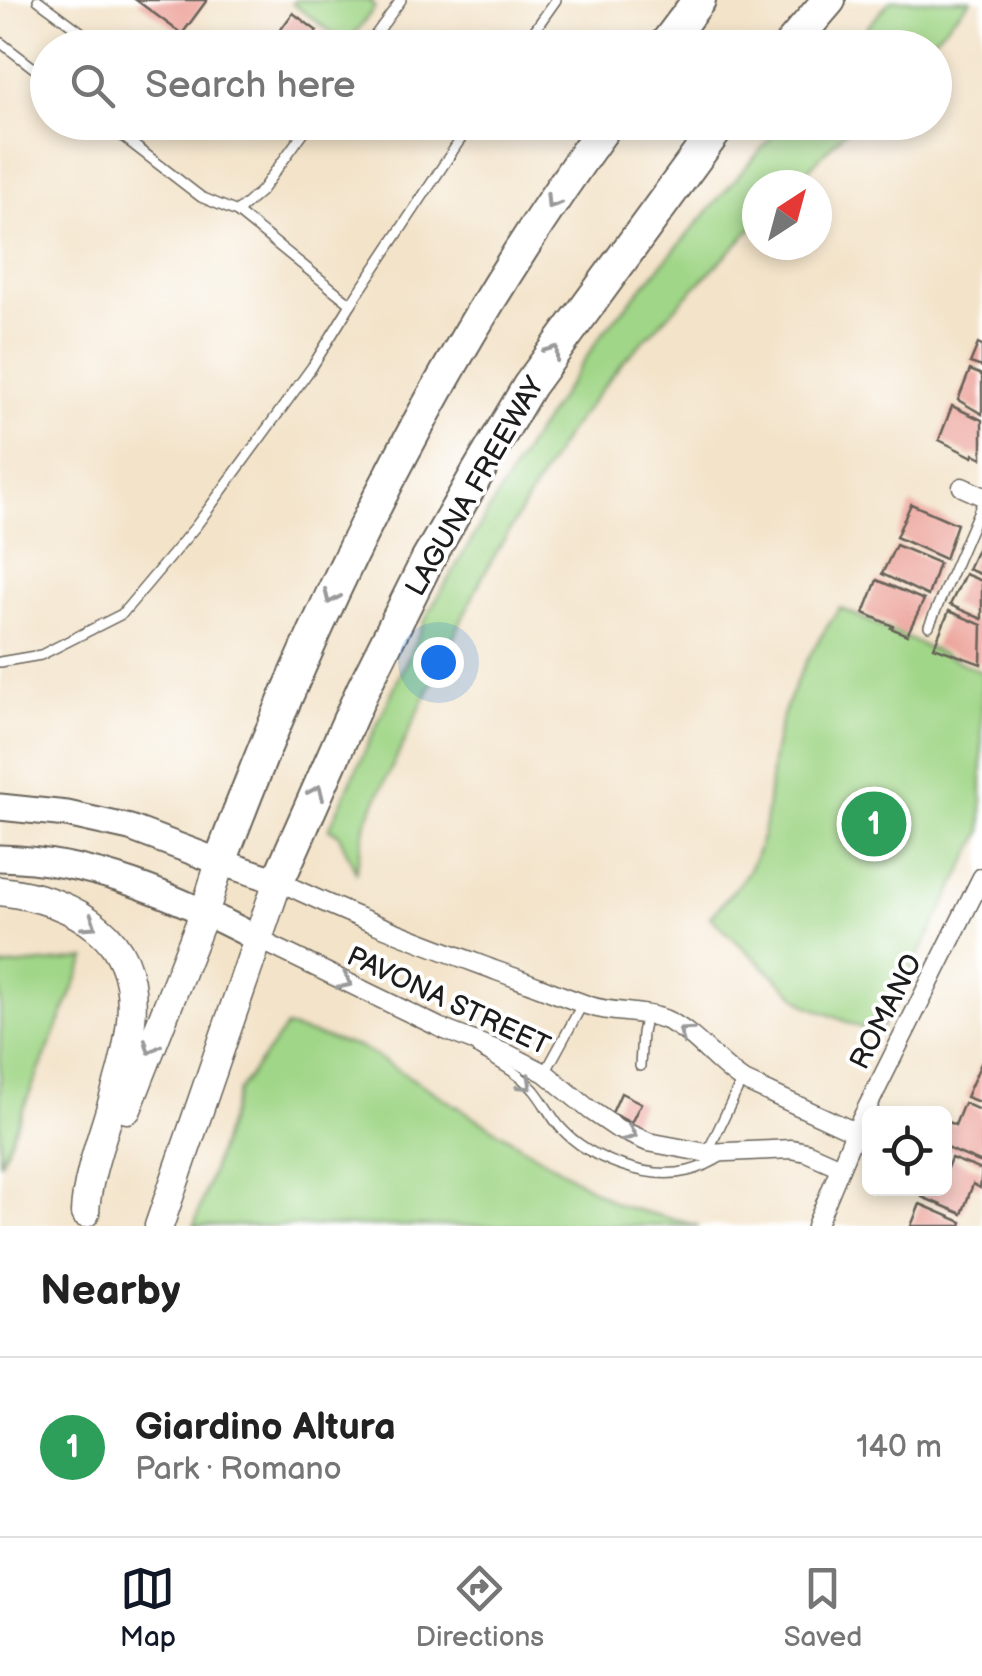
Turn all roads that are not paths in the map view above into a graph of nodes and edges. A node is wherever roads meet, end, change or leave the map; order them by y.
1 (38, 0) edge
2 (401, 0) edge
3 (556, 0) edge
4 (699, 0) edge
5 (830, 0) edge
6 (79, 30) edge
7 (379, 30) edge
8 (535, 30) edge
9 (677, 30) edge
10 (804, 30) edge
11 (0, 42) edge
12 (30, 65) edge
13 (127, 140) edge
14 (299, 140) edge
15 (460, 140) edge
16 (595, 140) edge
17 (709, 140) edge
18 (237, 212) junction
19 (351, 304) junction
20 (962, 487) dead end
21 (982, 496) edge
22 (982, 503) edge
23 (929, 626) dead end
24 (0, 662) edge
25 (0, 806) edge
26 (0, 858) edge
27 (220, 862) junction
28 (982, 877) edge
29 (278, 882) junction
30 (0, 890) edge
31 (205, 911) junction
32 (258, 939) junction
33 (583, 1004) junction
34 (646, 1014) junction
35 (445, 1030) junction
36 (640, 1066) dead end
37 (545, 1073) junction
38 (742, 1080) junction
39 (855, 1132) junction
40 (707, 1153) junction
41 (727, 1154) junction
42 (840, 1166) junction
43 (83, 1220) edge
44 (158, 1226) edge
45 (816, 1226) edge

1 - 6 lane
2 - 7 lane
3 - 8 lane
4 - 9 highway
5 - 10 highway
11 - 12 lane
13 - 18 lane
14 - 18 lane
15 - 19 lane
16 -> 27 highway
29 -> 17 highway, LAGUNA FREEWAY
18 - 19 lane
19 - 24 lane
20 - 21 street
22 - 23 lane
25 - 27 main road
26 - 31 main road
27 - 29 main road
27 - 31 main road
28 - 39 street, ROMANO
29 - 32 main road
29 - 33 street, PAVONA STREET
30 -> 43 main road
31 - 32 main road
31 -> 43 main road
32 -> 35 street, PAVONA STREET
32 - 44 main road
33 - 34 street, PAVONA STREET
33 - 37 lane
34 - 36 lane
38 -> 34 street, PAVONA STREET
35 - 37 street, PAVONA STREET
35 -> 41 lane
37 -> 40 street, PAVONA STREET
38 - 39 street, PAVONA STREET
38 - 40 lane
39 - 42 street, ROMANO
40 - 41 street, PAVONA STREET
41 - 42 street, PAVONA STREET
42 - 45 street, ROMANO

